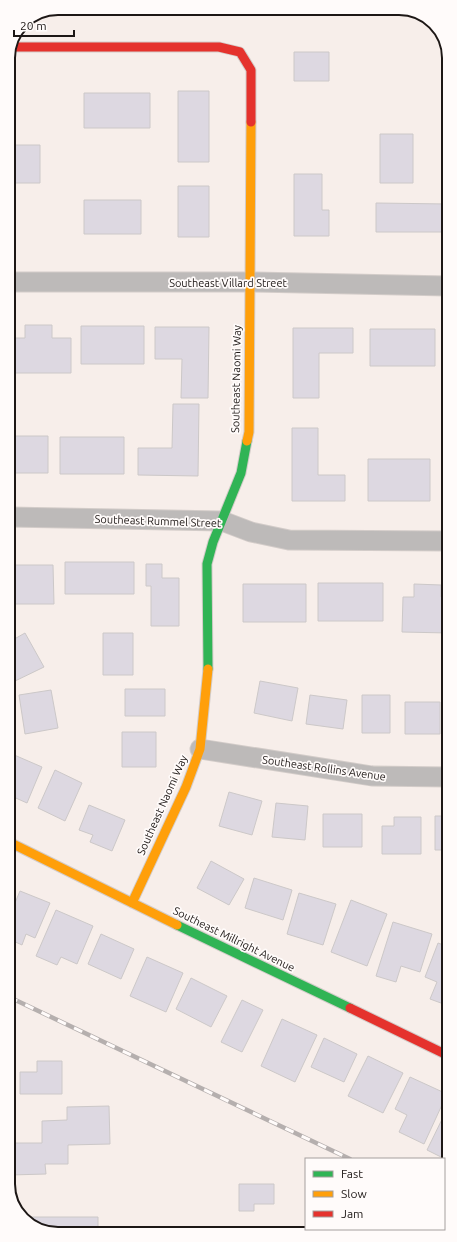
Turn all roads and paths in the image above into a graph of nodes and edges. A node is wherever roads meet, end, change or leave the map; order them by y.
1 (16, 47) edge
2 (15, 282) edge
3 (249, 282) junction
4 (442, 286) edge
5 (15, 517) edge
6 (222, 521) junction
7 (442, 541) edge
8 (200, 749) junction
9 (442, 777) edge
10 (15, 845) edge
11 (132, 903) junction
12 (442, 1053) edge

1 - 3 street, Southeast Naomi Way
2 - 3 street, Southeast Villard Street
3 - 4 street, Southeast Villard Street
3 - 6 street, Southeast Naomi Way
5 - 6 street, Southeast Rummel Street
6 - 7 street, Southeast Rummel Street
6 - 8 street, Southeast Naomi Way
8 - 9 street, Southeast Rollins Avenue
8 - 11 street, Southeast Naomi Way
10 - 11 street, Southeast Millright Avenue
11 - 12 street, Southeast Millright Avenue

